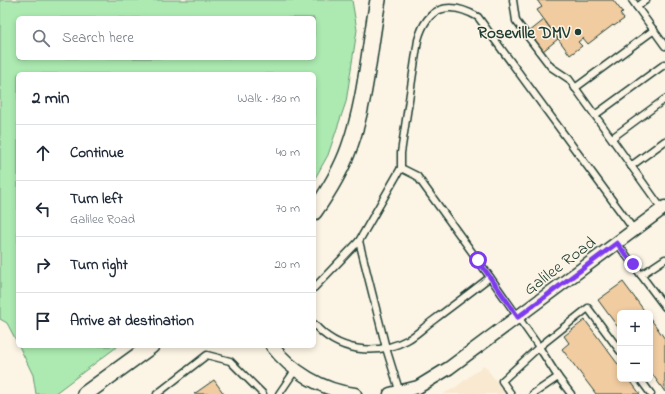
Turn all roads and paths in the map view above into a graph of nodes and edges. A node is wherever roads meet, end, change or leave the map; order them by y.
1 (378, 0) edge
2 (513, 0) edge
3 (632, 0) edge
4 (646, 0) edge
5 (637, 7) junction
6 (654, 30) junction
7 (665, 46) edge
8 (665, 64) edge
9 (575, 88) junction
10 (665, 99) edge
11 (595, 115) junction
12 (612, 138) junction
13 (665, 141) edge
14 (631, 166) junction
15 (401, 168) junction
16 (664, 208) edge
17 (316, 209) edge
18 (634, 230) junction
19 (359, 241) junction
20 (617, 243) junction
21 (665, 259) edge
22 (641, 275) junction
23 (490, 278) junction
24 (316, 286) edge
25 (665, 307) edge
26 (518, 317) junction
27 (316, 326) edge
28 (539, 347) junction
29 (617, 347) edge
30 (148, 348) edge
31 (274, 348) edge
32 (386, 348) junction
33 (296, 370) junction
34 (558, 377) junction
35 (642, 382) edge
36 (397, 393) edge
37 (85, 394) edge
38 (157, 394) edge
39 (263, 394) edge
40 (279, 394) edge
41 (355, 394) edge
42 (511, 394) edge
43 (533, 394) edge
44 (571, 394) edge
45 (651, 394) edge

1 - 17 street
2 - 9 lane
3 - 5 lane
4 - 5 lane
5 - 6 lane
6 - 7 lane
6 - 9 lane
8 - 11 lane
9 - 11 lane
10 - 12 lane
11 - 12 lane
12 - 14 lane
13 - 14 lane
14 - 16 lane
15 - 18 lane
15 - 19 lane
15 - 23 lane
16 - 18 street, Galilee Road
18 - 20 street, Galilee Road
19 - 24 lane
19 - 32 lane
20 - 22 lane
20 - 26 street, Galilee Road
21 - 22 lane
22 - 25 lane
23 - 26 lane
23 - 32 lane
26 - 28 lane
26 - 36 street, Galilee Road
27 - 32 lane
28 - 29 lane
28 - 34 lane
28 - 42 lane
30 - 37 street
31 - 33 street
32 - 36 lane
33 - 40 lane
33 - 41 street
34 - 43 lane
34 - 44 lane
35 - 45 lane
38 - 39 lane

